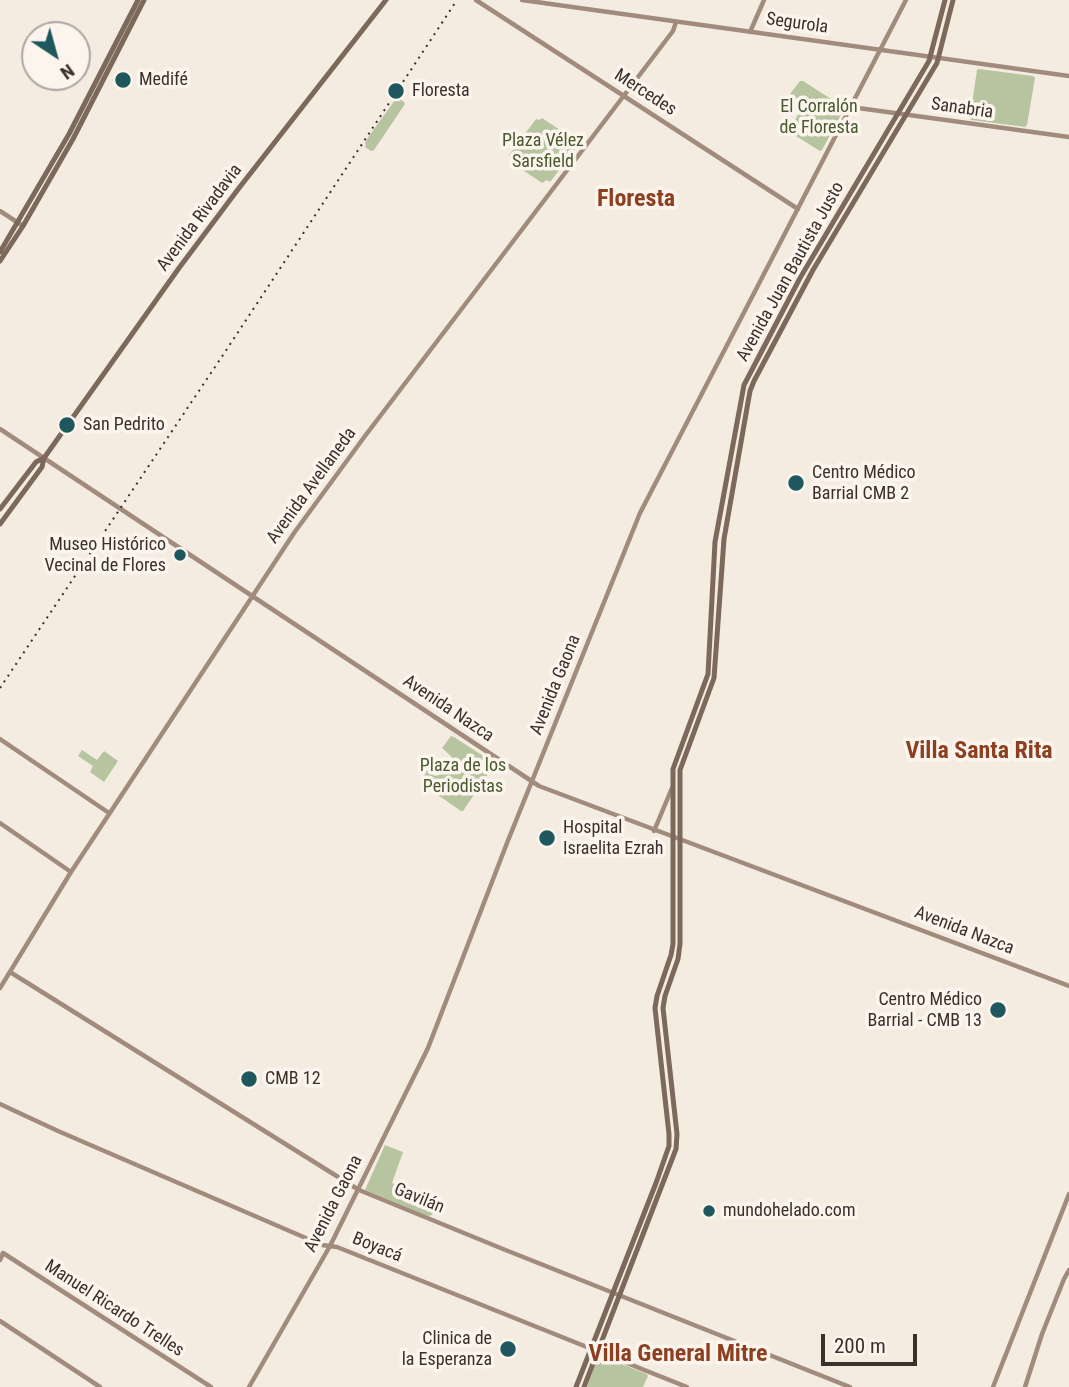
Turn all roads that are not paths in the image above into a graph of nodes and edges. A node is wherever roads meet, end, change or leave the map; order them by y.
1 (138, 0) edge
2 (144, 0) edge
3 (386, 0) edge
4 (522, 0) edge
5 (764, 0) edge
6 (906, 0) edge
7 (945, 0) edge
8 (953, 0) edge
9 (478, 1) edge
10 (676, 22) junction
11 (750, 32) junction
12 (881, 50) junction
13 (930, 57) junction
14 (938, 58) junction
15 (1069, 76) edge
16 (624, 96) junction
17 (851, 107) junction
18 (898, 114) junction
19 (906, 115) junction
20 (1069, 137) edge
21 (798, 209) junction
22 (0, 211) edge
23 (20, 225) junction
24 (0, 252) edge
25 (0, 261) edge
26 (0, 429) edge
27 (44, 458) junction
28 (0, 509) edge
29 (0, 524) edge
30 (252, 596) junction
31 (0, 739) edge
32 (532, 782) junction
33 (672, 787) junction
34 (109, 813) junction
35 (0, 823) edge
36 (654, 831) junction
37 (672, 837) junction
38 (680, 841) junction
39 (71, 872) junction
40 (10, 972) junction
41 (1069, 986) edge
42 (0, 988) edge
43 (0, 1104) edge
44 (359, 1190) junction
45 (1069, 1194) edge
46 (330, 1246) junction
47 (0, 1260) edge
48 (1069, 1270) edge
49 (613, 1293) junction
50 (620, 1296) junction
51 (0, 1321) edge
52 (591, 1349) junction
53 (598, 1352) junction
54 (100, 1387) edge
55 (211, 1387) edge
56 (249, 1387) edge
57 (576, 1387) edge
58 (584, 1387) edge
59 (687, 1387) edge
60 (850, 1387) edge
61 (993, 1387) edge
62 (1026, 1387) edge

1 - 23 main road
2 - 23 main road
3 - 27 main road, Avenida Rivadavia
4 - 10 main road, Segurola
5 - 11 main road
6 - 12 main road, Avenida Gaona
7 - 13 main road, Avenida Juan Bautista Justo
8 - 14 main road, Avenida Juan Bautista Justo
9 - 16 main road, Mercedes
10 - 11 main road, Segurola
10 - 16 main road, Avenida Avellaneda
11 - 12 main road, Segurola
12 - 13 main road, Segurola
12 - 17 main road, Avenida Gaona
13 - 14 main road, Segurola
13 - 18 main road, Avenida Juan Bautista Justo
14 - 15 main road, Segurola
14 - 19 main road, Avenida Juan Bautista Justo
16 - 21 main road, Mercedes
16 - 30 main road, Avenida Avellaneda
17 - 18 main road, Sanabria
17 - 21 main road, Avenida Gaona
18 - 19 main road, Sanabria
18 - 33 main road, Avenida Juan Bautista Justo
19 - 20 main road, Sanabria
19 - 38 main road, Avenida Juan Bautista Justo
21 - 32 main road, Avenida Gaona
22 - 23 main road
23 - 24 main road
23 - 25 main road
26 - 27 main road, Avenida Nazca
27 - 28 main road, Avenida Rivadavia
27 - 29 main road, Avenida Rivadavia
27 - 30 main road, Avenida Nazca
30 - 32 main road, Avenida Nazca
30 - 34 main road, Avenida Avellaneda
31 - 34 main road
32 - 36 main road, Avenida Nazca
32 - 44 main road, Avenida Gaona
33 - 36 main road
33 - 37 main road, Avenida Juan Bautista Justo
34 - 39 main road, Avenida Avellaneda
35 - 39 main road
36 - 37 main road, Avenida Nazca
37 - 38 main road, Avenida Nazca
37 - 49 main road, Avenida Juan Bautista Justo
38 - 41 main road, Avenida Nazca
38 - 50 main road, Avenida Juan Bautista Justo
39 - 40 main road, Avenida Avellaneda
40 - 42 main road, Avenida Avellaneda
40 - 44 main road, Gavilán
43 - 46 main road, Boyacá
44 - 46 main road, Avenida Gaona
44 - 49 main road, Gavilán
45 - 61 main road
46 - 52 main road, Boyacá
46 - 56 main road, Avenida Gaona
47 - 55 main road, Manuel Ricardo Trelles
48 - 62 main road
49 - 50 main road, Gavilán
49 - 52 main road, Avenida Juan Bautista Justo
50 - 53 main road, Avenida Juan Bautista Justo
50 - 60 main road, Gavilán
51 - 54 main road
52 - 53 main road, Boyacá
52 - 57 main road, Avenida Juan Bautista Justo
53 - 58 main road, Avenida Juan Bautista Justo
53 - 59 main road, Boyacá

